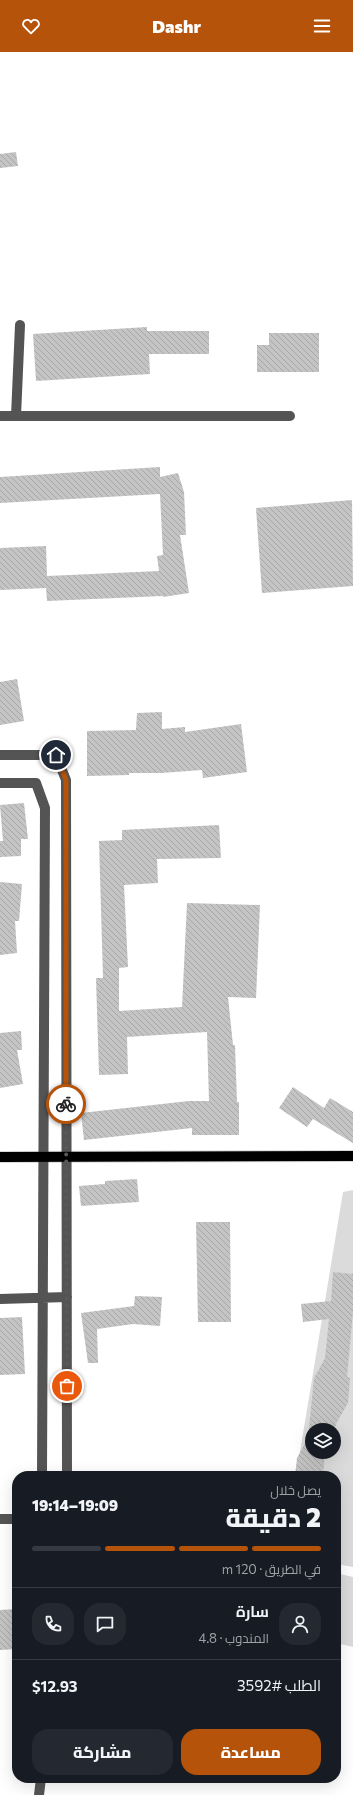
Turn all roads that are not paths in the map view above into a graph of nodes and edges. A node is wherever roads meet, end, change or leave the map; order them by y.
1 (20, 325) dead end
2 (0, 416) edge
3 (16, 416) junction
4 (290, 416) dead end
5 (0, 755) edge
6 (0, 783) edge
7 (0, 1156) edge
8 (43, 1156) junction
9 (66, 1156) junction
10 (353, 1156) edge
11 (66, 1297) junction
12 (43, 1298) junction
13 (0, 1299) edge
14 (42, 1471) edge
15 (67, 1471) edge
16 (0, 1519) edge
17 (12, 1519) edge
18 (40, 1783) edge
19 (39, 1795) edge

1 - 3 street
2 - 3 street
3 - 4 street
5 - 9 street
6 - 8 street
7 - 8 main road
8 - 9 main road
8 - 12 street
9 - 10 main road
9 - 11 street
11 - 12 street
11 - 15 street
12 - 13 street
12 - 14 street
16 - 17 street
18 - 19 street

